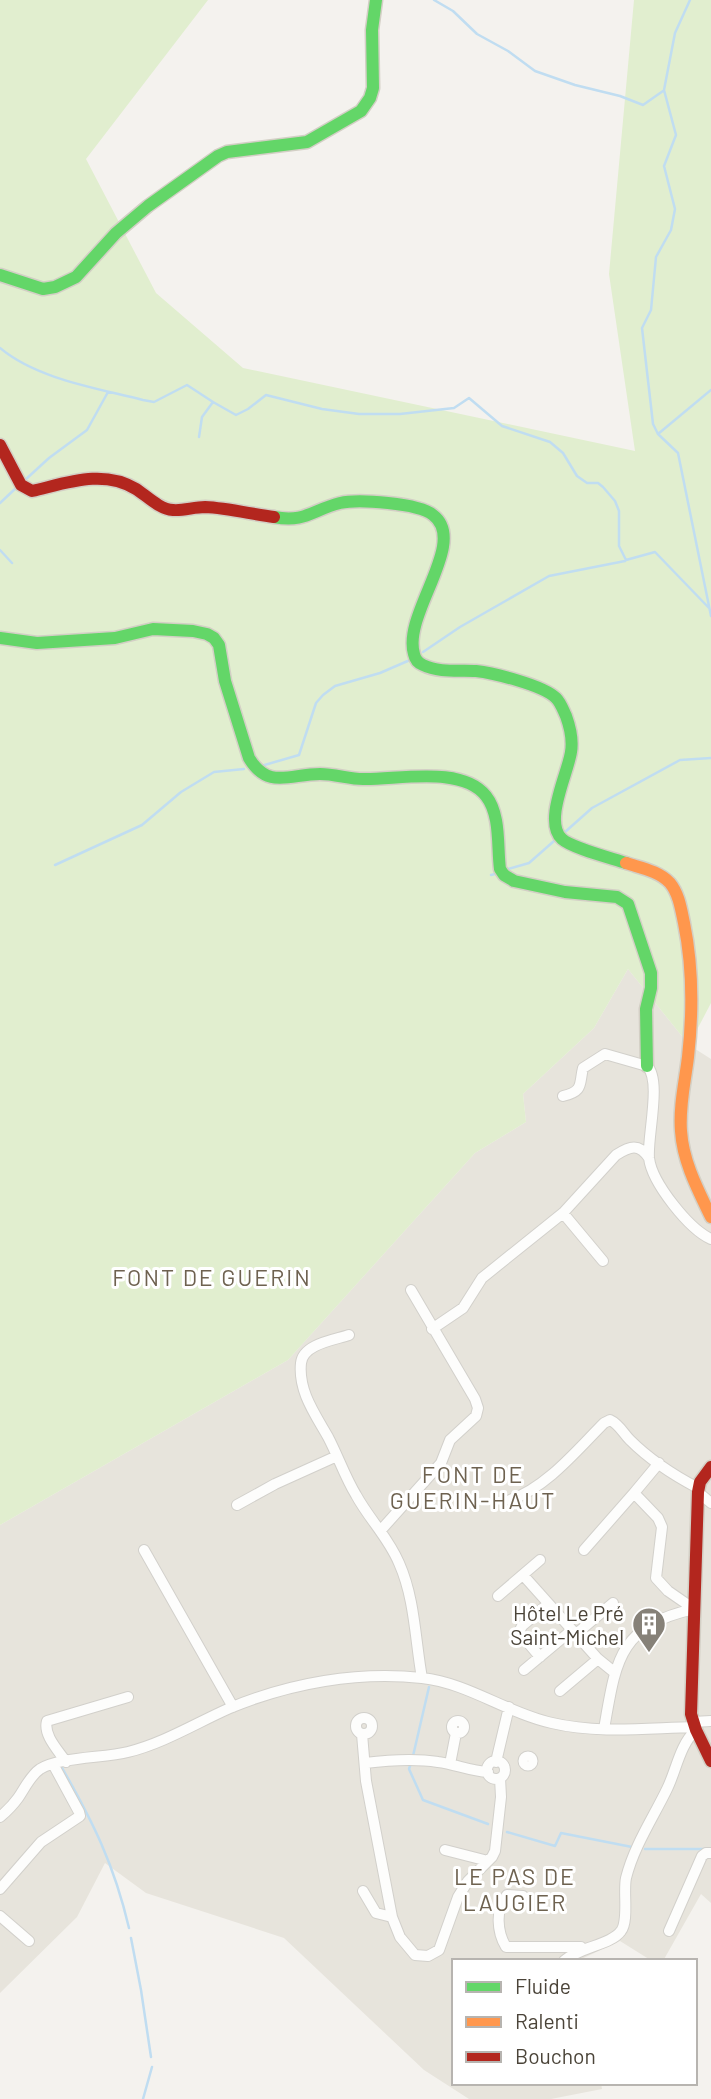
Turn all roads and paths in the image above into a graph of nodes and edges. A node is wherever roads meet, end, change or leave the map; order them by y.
1 (376, 0) edge
2 (0, 275) edge
3 (0, 445) edge
4 (0, 638) edge
5 (646, 1066) junction
6 (563, 1096) dead end
7 (649, 1158) junction
8 (563, 1213) junction
9 (711, 1217) edge
10 (711, 1239) edge
11 (603, 1261) dead end
12 (411, 1290) dead end
13 (432, 1329) junction
14 (349, 1335) dead end
15 (337, 1456) junction
16 (659, 1463) junction
17 (711, 1467) edge
18 (698, 1490) junction
19 (634, 1493) junction
20 (510, 1500) dead end
21 (711, 1503) edge
22 (237, 1505) dead end
23 (381, 1530) junction
24 (144, 1550) dead end
25 (584, 1550) dead end
26 (540, 1560) dead end
27 (523, 1575) junction
28 (498, 1596) dead end
29 (613, 1603) dead end
30 (548, 1604) junction
31 (686, 1607) junction
32 (574, 1632) junction
33 (540, 1657) junction
34 (598, 1659) junction
35 (524, 1670) dead end
36 (614, 1672) junction
37 (422, 1678) junction
38 (560, 1691) dead end
39 (128, 1697) dead end
40 (233, 1707) junction
41 (509, 1707) junction
42 (711, 1721) edge
43 (694, 1727) junction
44 (604, 1729) junction
45 (456, 1733) dead end
46 (362, 1734) dead end
47 (711, 1761) edge
48 (66, 1762) junction
49 (496, 1762) junction
50 (365, 1763) junction
51 (53, 1764) junction
52 (450, 1764) junction
53 (525, 1766) dead end
54 (488, 1772) junction
55 (502, 1774) junction
56 (0, 1817) edge
57 (445, 1850) dead end
58 (711, 1853) edge
59 (488, 1861) junction
60 (0, 1889) edge
61 (363, 1891) dead end
62 (523, 1896) dead end
63 (0, 1916) edge
64 (393, 1917) junction
65 (669, 1931) dead end
66 (29, 1941) dead end
67 (587, 1947) junction
68 (567, 1959) edge

1 - 2 street
3 - 9 street
4 - 5 street
5 - 6 street
5 - 7 street
7 - 8 street
7 - 10 street
8 - 11 street
8 - 13 street
12 - 13 street
13 - 23 street
14 - 15 street
15 - 22 street
15 - 23 street
16 - 18 street
16 - 19 street
16 - 20 street
17 - 18 street
18 - 21 street
18 - 31 street
19 - 25 street
19 - 31 street
23 - 37 street
24 - 40 street
26 - 27 street
27 - 28 street
27 - 30 street
29 - 32 street
30 - 32 street
30 - 33 street
31 - 36 street
31 - 43 street
32 - 33 street
32 - 34 street
33 - 35 street
34 - 36 street
34 - 38 street
36 - 44 street
37 - 40 street
37 - 41 street
39 - 48 street
40 - 48 street
41 - 44 street
41 - 49 street
42 - 43 street
43 - 44 street
43 - 47 street
43 - 67 street
45 - 52 street
46 - 50 street
48 - 51 street
49 - 54 street
49 - 55 street
50 - 52 street
50 - 64 street
51 - 56 street
51 - 60 street
52 - 54 street
53 - 55 street
54 - 55 street
55 - 59 street
57 - 59 street
58 - 65 street
59 - 64 street
61 - 64 street
62 - 67 street
63 - 66 street
67 - 68 street

